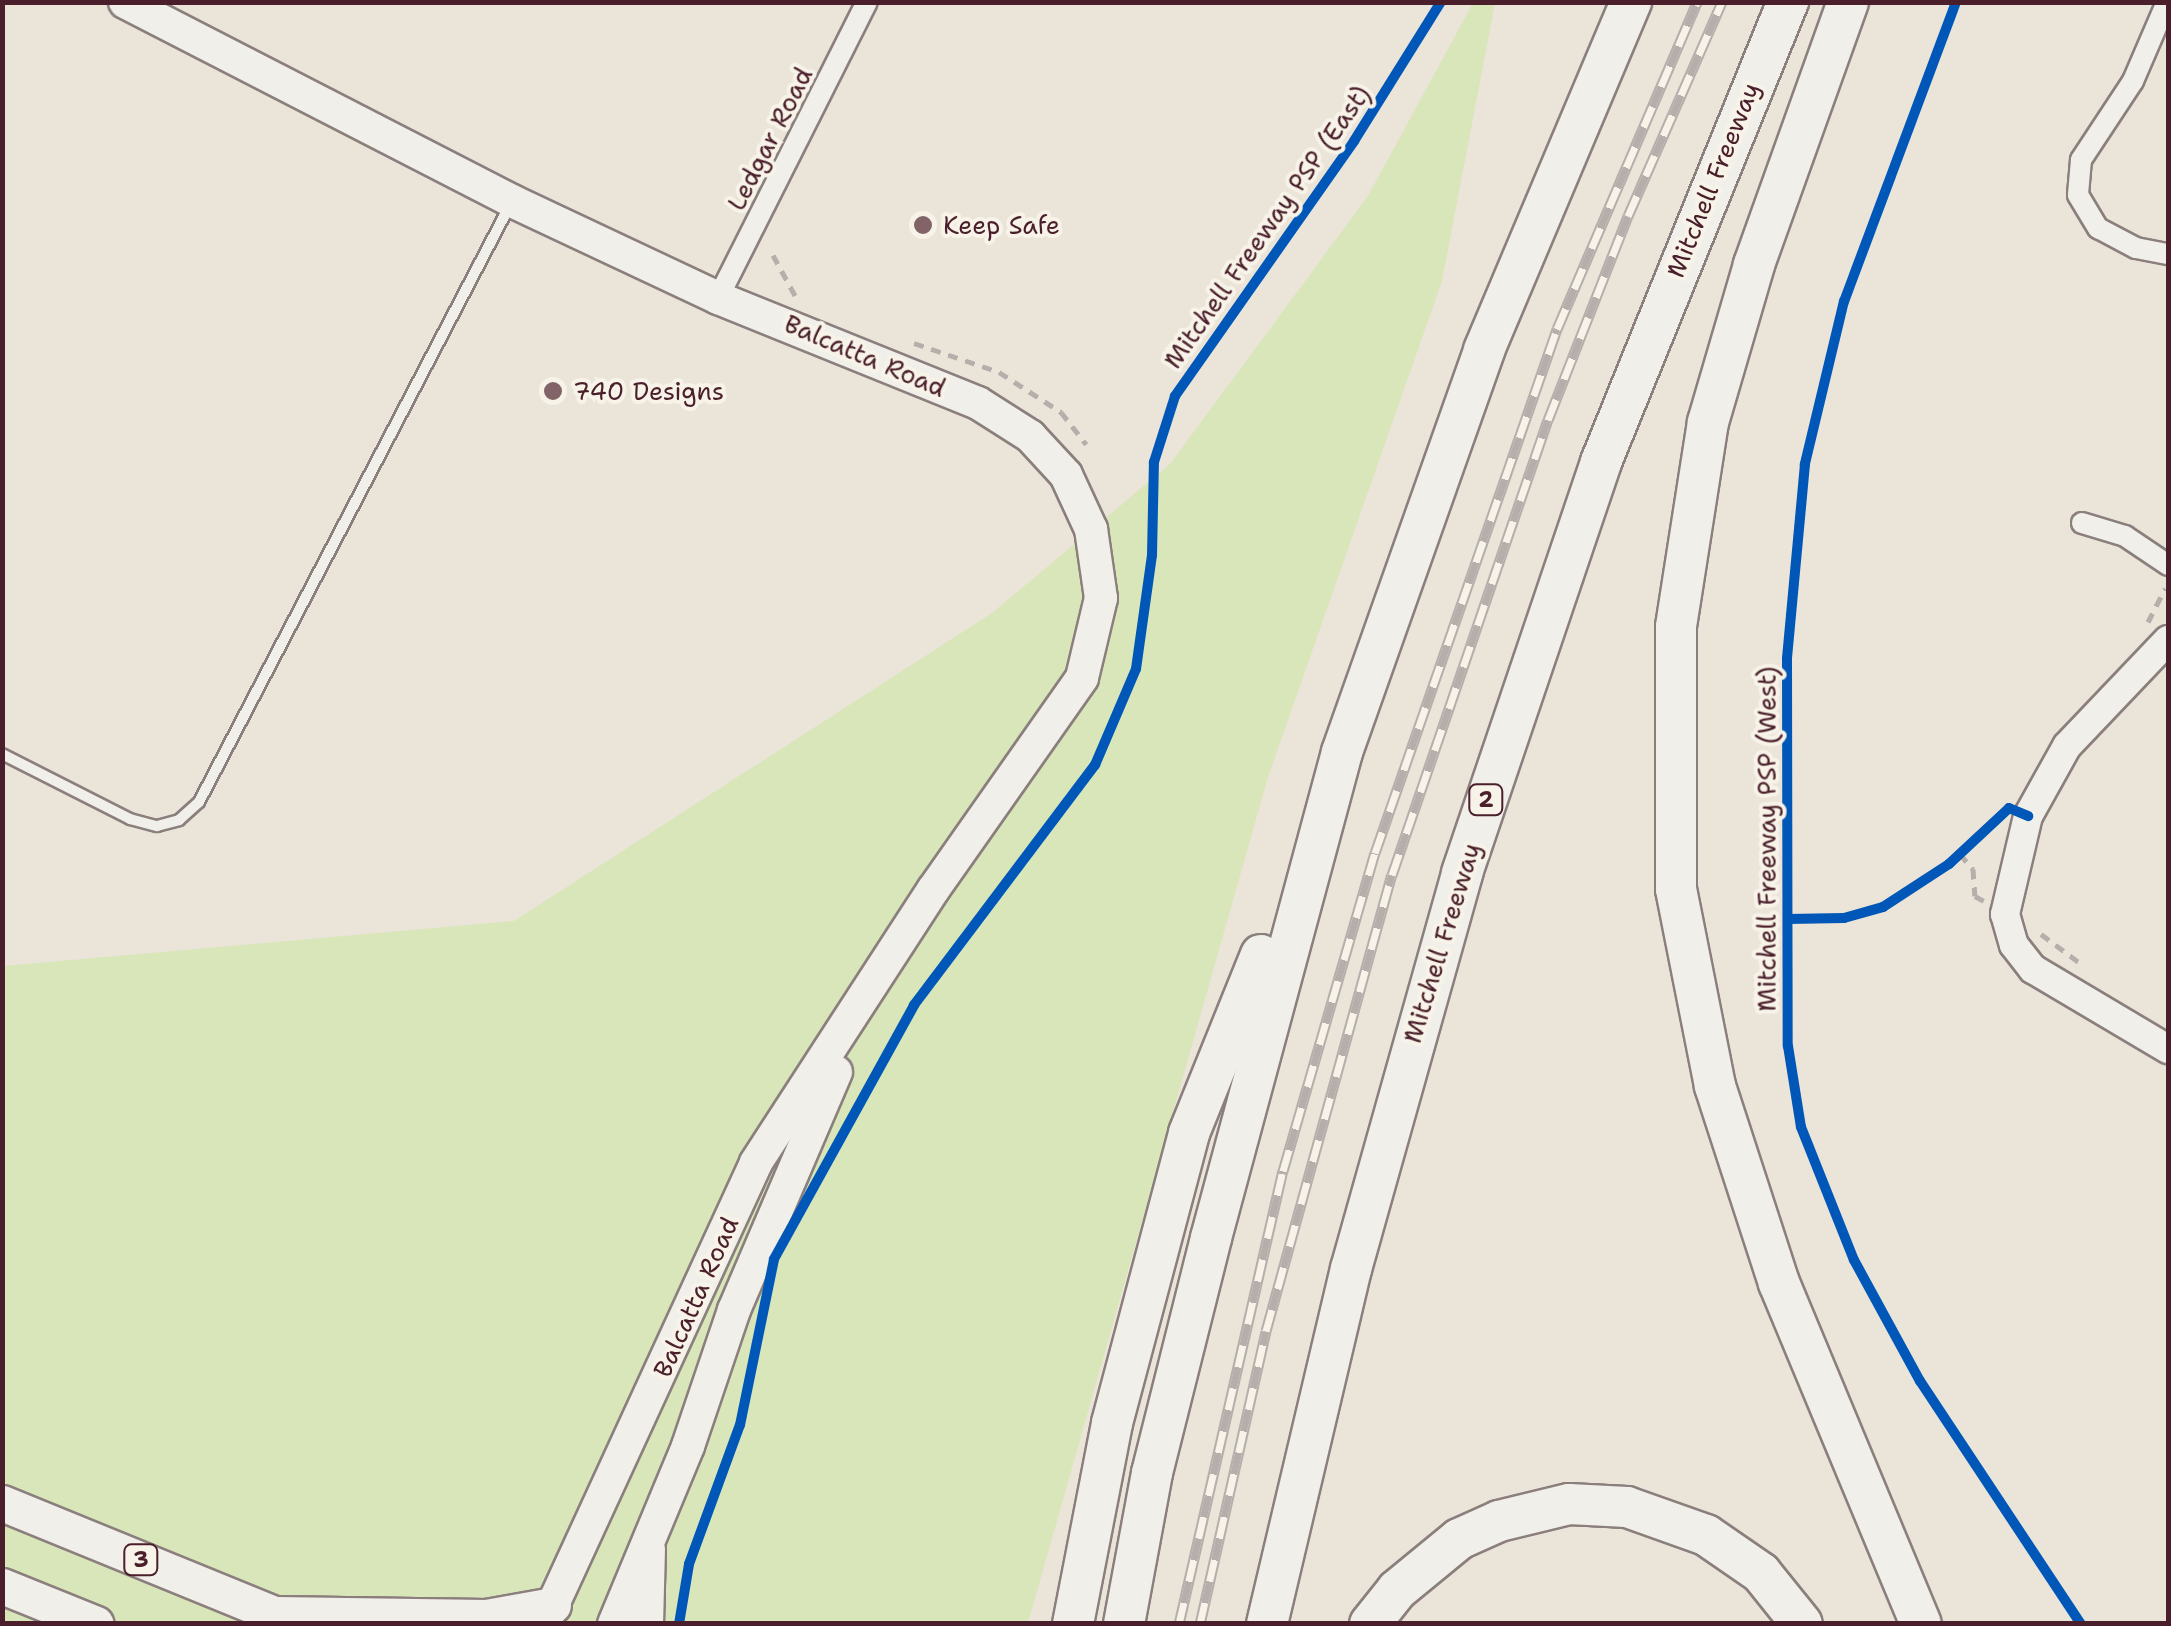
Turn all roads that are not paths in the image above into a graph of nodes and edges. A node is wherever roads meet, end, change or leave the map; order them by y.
1 (124, 2) edge
2 (868, 2) edge
3 (1632, 2) edge
4 (1788, 2) edge
5 (1848, 2) edge
6 (2167, 2) edge
7 (512, 201) junction
8 (2168, 254) edge
9 (718, 298) junction
10 (2082, 523) dead end
11 (2168, 565) edge
12 (2168, 640) edge
13 (1342, 752) junction
14 (2, 754) edge
15 (875, 986) junction
16 (2168, 1049) edge
17 (2, 1503) edge
18 (647, 1549) junction
19 (2, 1586) edge
20 (548, 1614) edge
21 (287, 1619) edge
22 (96, 1624) edge
23 (614, 1624) edge
24 (645, 1624) edge
25 (1072, 1624) edge
26 (1124, 1624) edge
27 (1267, 1624) edge
28 (1370, 1624) edge
29 (1802, 1624) edge
30 (1921, 1624) edge

1 - 7 main road, Balcatta Road
2 - 9 street, Ledgar Road
3 - 13 highway
4 - 27 highway, Mitchell Freeway / 2
5 - 30 highway
6 - 8 street
7 - 9 main road, Balcatta Road
7 - 14 lane
9 - 15 main road, Balcatta Road
10 - 11 street
12 - 16 street
13 - 25 highway
13 - 26 highway
15 - 18 main road, Balcatta Road
15 - 20 main road, Balcatta Road
17 - 21 highway, 3
18 - 23 main road, Balcatta Road
18 - 24 highway
19 - 22 highway
20 - 21 highway
28 - 29 highway

